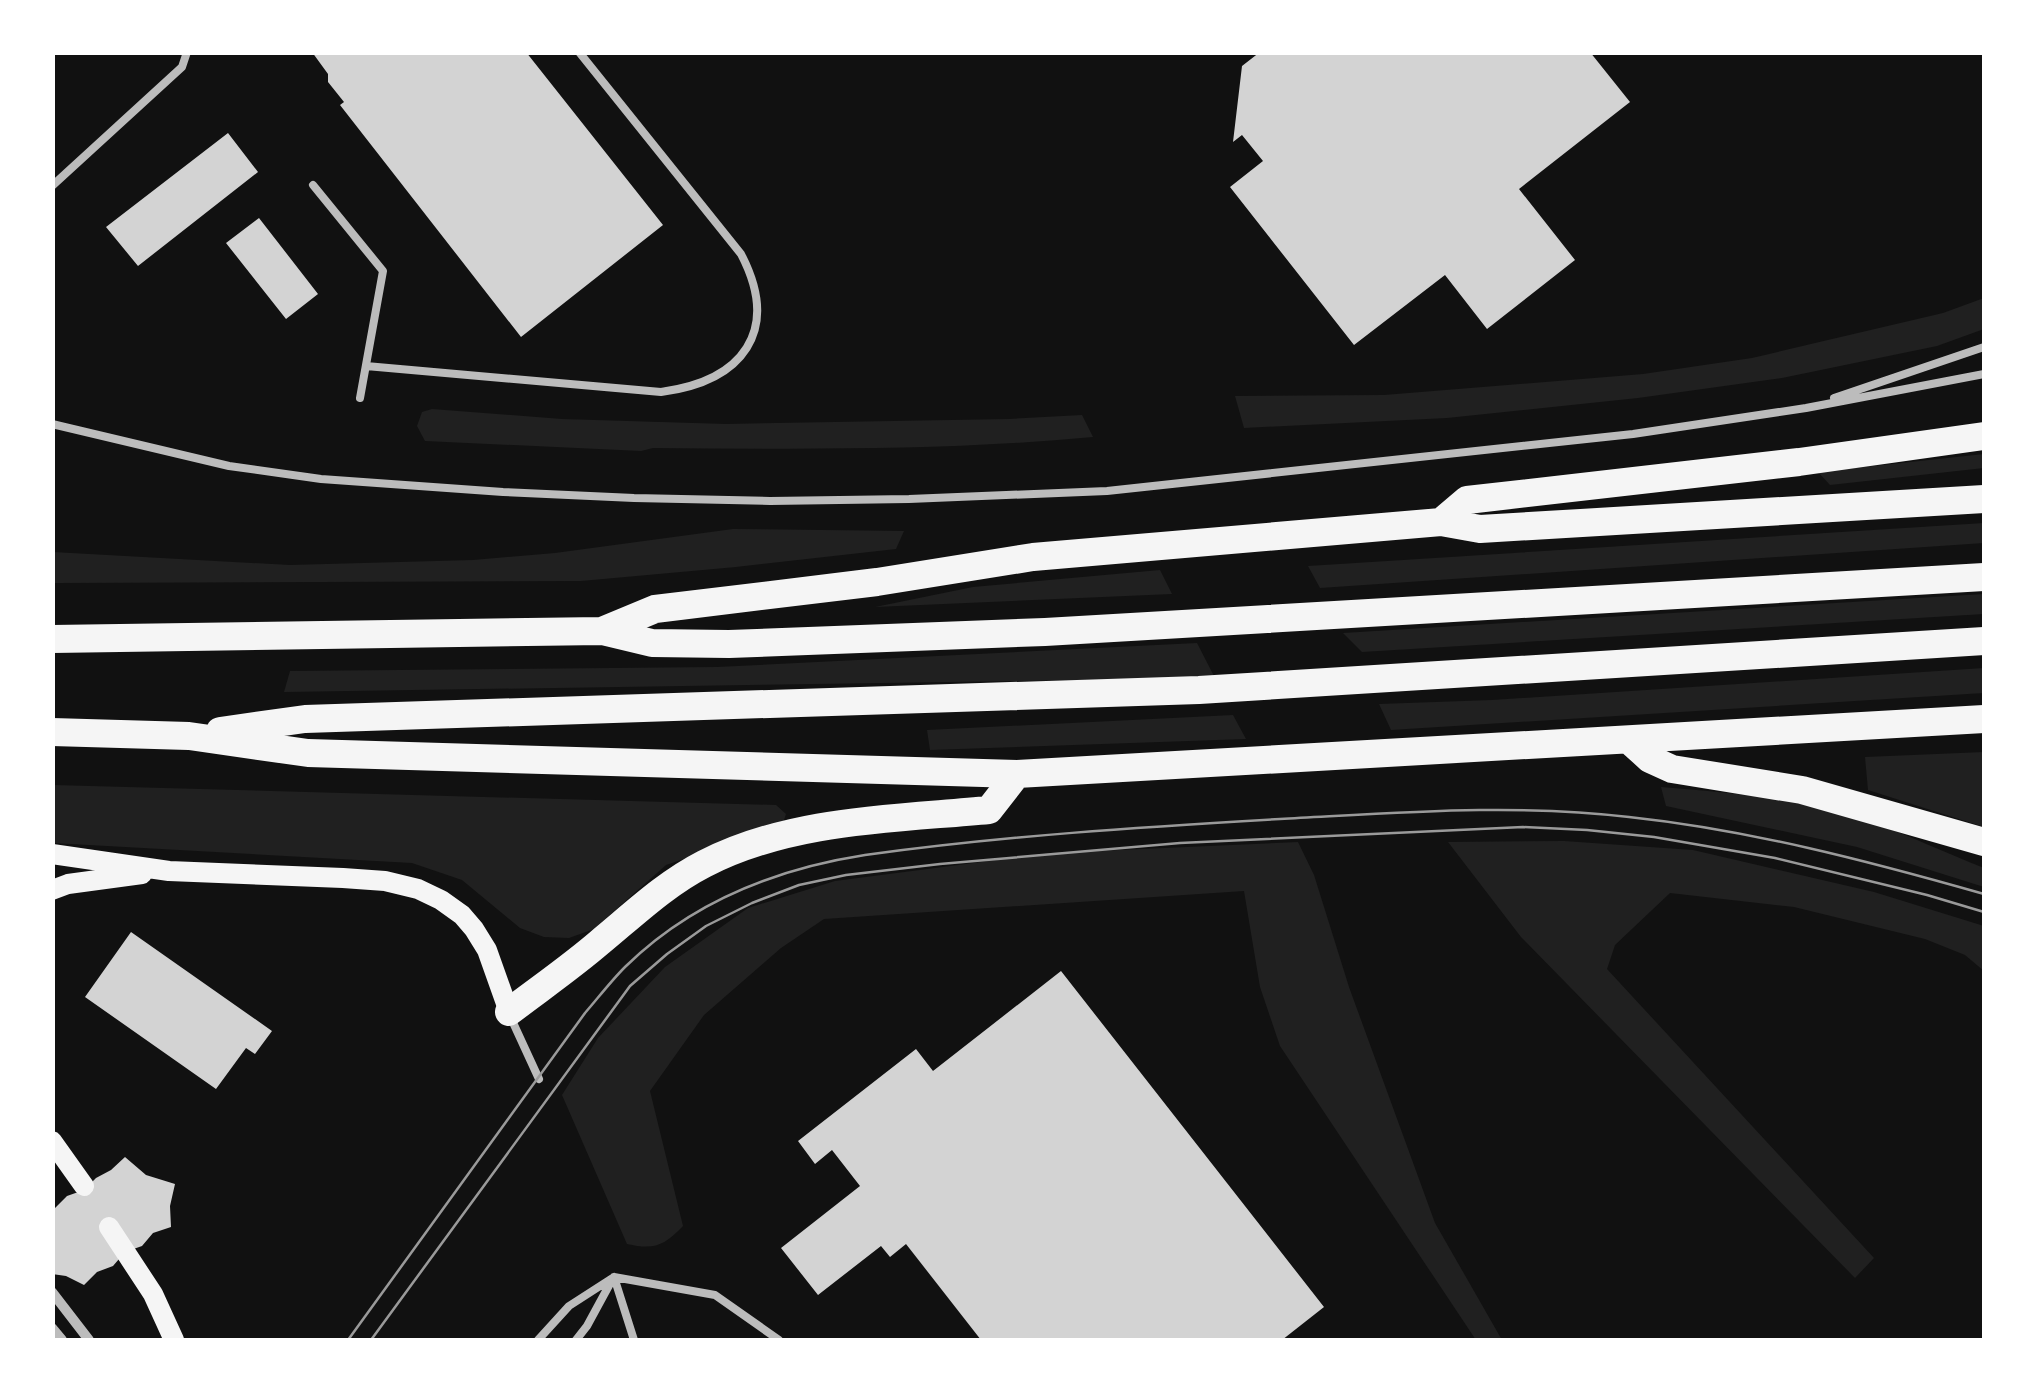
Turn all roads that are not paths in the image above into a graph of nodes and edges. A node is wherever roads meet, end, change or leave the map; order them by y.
1 (187, 52) edge
2 (579, 52) edge
3 (313, 185) dead end
4 (52, 186) edge
5 (1984, 346) edge
6 (366, 366) junction
7 (1984, 374) edge
8 (360, 398) dead end
9 (1806, 408) junction
10 (52, 424) edge
11 (1984, 436) edge
12 (1984, 500) edge
13 (1442, 522) junction
14 (1984, 577) edge
15 (602, 631) junction
16 (52, 639) edge
17 (1984, 640) edge
18 (1984, 719) edge
19 (52, 732) edge
20 (189, 736) junction
21 (1629, 740) junction
22 (1017, 774) junction
23 (1938, 828) junction
24 (1984, 842) edge
25 (1984, 850) edge
26 (52, 854) edge
27 (169, 871) junction
28 (52, 890) edge
29 (508, 1012) junction
30 (539, 1079) dead end
31 (52, 1142) edge
32 (84, 1186) dead end
33 (109, 1227) dead end
34 (614, 1276) junction
35 (52, 1292) edge
36 (52, 1328) edge
37 (62, 1340) edge
38 (89, 1340) edge
39 (174, 1340) edge
40 (538, 1340) edge
41 (576, 1340) edge
42 (634, 1340) edge
43 (779, 1340) edge

1 - 4 lane
2 - 6 lane
3 - 6 lane
5 - 9 lane
6 - 8 lane
7 - 9 lane
9 - 10 lane
11 - 13 highway
12 - 13 highway
13 - 15 highway
14 - 15 highway
15 - 16 highway
17 - 20 highway
18 - 21 highway
19 - 20 highway
20 - 22 highway
21 - 22 highway
21 - 23 highway
22 - 29 highway
23 - 24 highway
23 - 25 street
26 - 27 main road
27 - 28 main road
27 - 29 main road
29 - 30 lane
31 - 32 main road
33 - 39 main road
34 - 40 lane
34 - 41 lane
34 - 42 lane
34 - 43 lane
35 - 38 street
36 - 37 street

